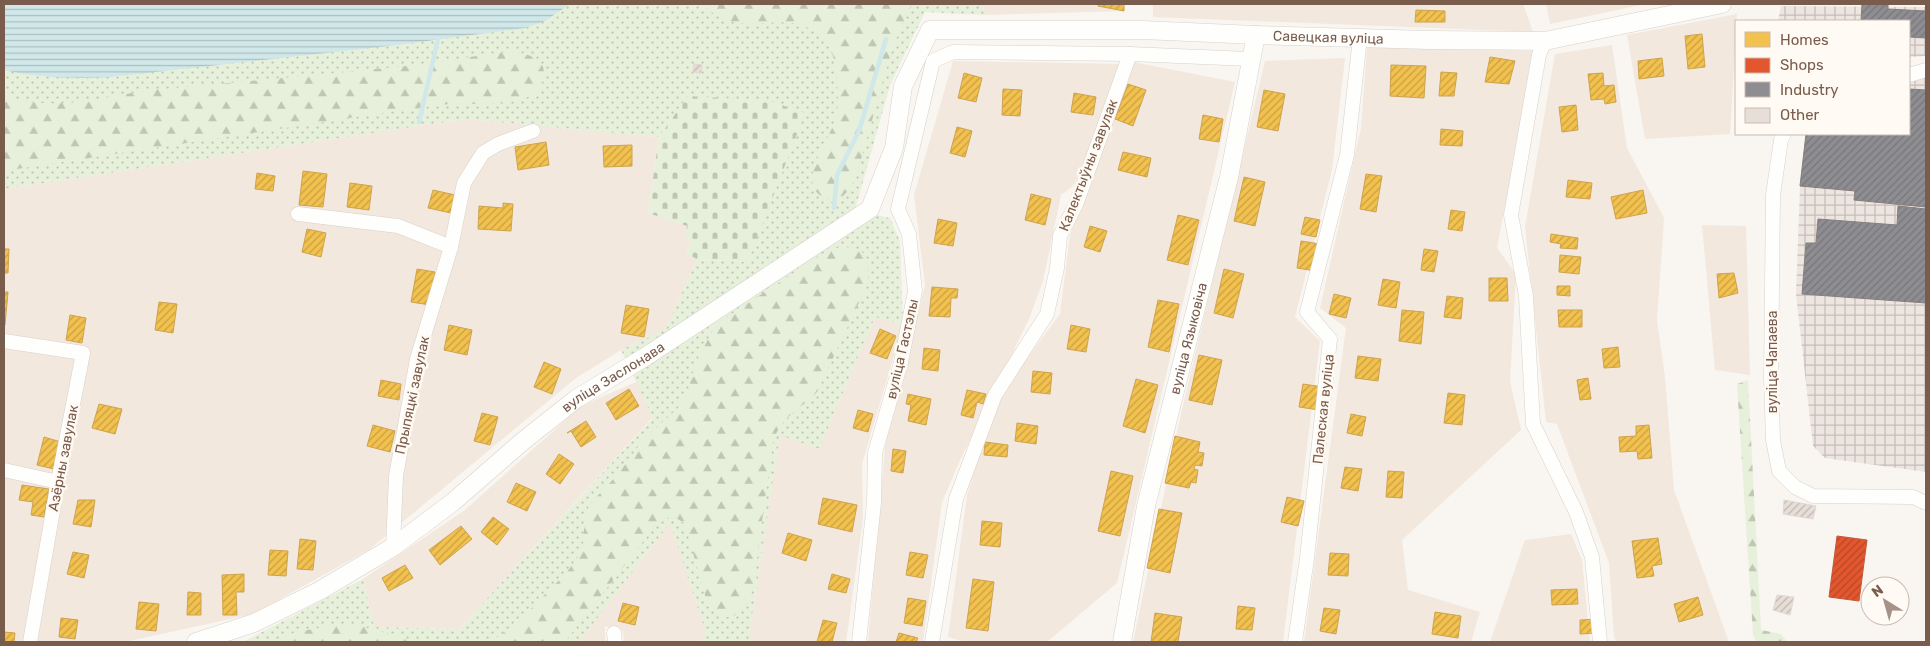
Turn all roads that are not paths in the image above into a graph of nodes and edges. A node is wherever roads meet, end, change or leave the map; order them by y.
1 (1722, 4) edge
2 (930, 30) joint
3 (1256, 35) junction
4 (1360, 38) junction
5 (1546, 41) junction
6 (1130, 54) junction
7 (1250, 59) junction
8 (1926, 70) edge
9 (1910, 75) edge
10 (533, 131) dead end
11 (1784, 135) edge
12 (298, 214) dead end
13 (451, 247) junction
14 (4, 341) edge
15 (4, 470) edge
16 (58, 482) junction
17 (1926, 503) edge
18 (393, 548) junction
19 (30, 642) edge
20 (196, 642) edge
21 (859, 642) edge
22 (932, 642) edge
23 (1122, 642) edge
24 (1295, 642) edge
25 (1600, 642) edge

1 - 5 street, Савецкая вуліца
2 - 3 street, Савецкая вуліца
2 - 18 street, вуліца Заслонава
3 - 4 street, Савецкая вуліца
3 - 7 street, вуліца Языковіча
4 - 5 street, Савецкая вуліца
4 - 24 street, Палеская вуліца
5 - 25 street
6 - 7 street
6 - 21 street, вуліца Гастэлы
6 - 22 street, Калектыўны завулак
7 - 23 street, вуліца Языковіча
8 - 9 street
10 - 13 street, Прыпяцкі завулак
11 - 17 street, вуліца Чапаева
12 - 13 street
13 - 18 street, Прыпяцкі завулак
14 - 16 street, Азёрны завулак
15 - 16 street
16 - 19 street, Азёрны завулак
18 - 20 street, вуліца Заслонава

